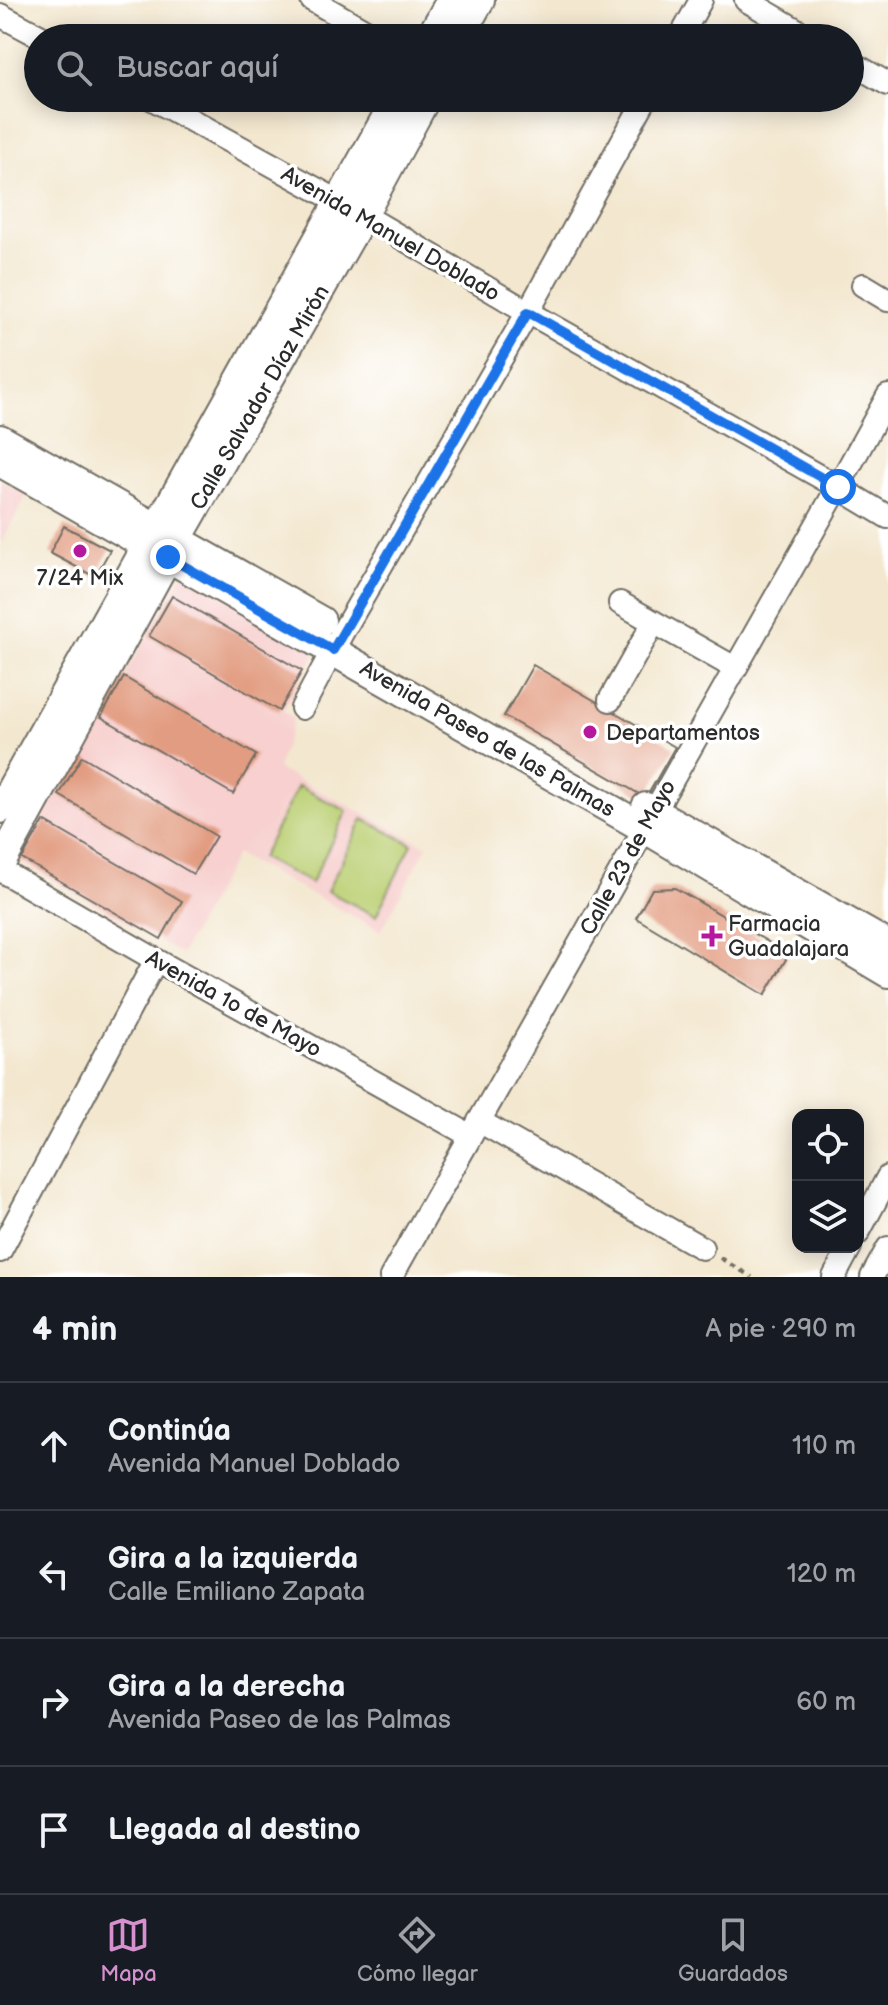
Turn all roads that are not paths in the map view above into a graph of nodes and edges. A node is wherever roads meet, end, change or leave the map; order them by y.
1 (312, 0) edge
2 (451, 0) edge
3 (480, 0) edge
4 (701, 0) edge
5 (746, 0) edge
6 (0, 15) edge
7 (354, 24) edge
8 (438, 24) edge
9 (467, 24) edge
10 (688, 24) edge
11 (786, 24) edge
12 (24, 28) edge
13 (864, 67) edge
14 (884, 73) edge
15 (176, 112) edge
16 (391, 112) edge
17 (416, 112) edge
18 (638, 112) edge
19 (351, 208) junction
20 (863, 285) dead end
21 (888, 300) edge
22 (528, 312) junction
23 (888, 396) edge
24 (0, 439) edge
25 (0, 462) edge
26 (838, 487) junction
27 (888, 517) edge
28 (162, 543) junction
29 (620, 603) dead end
30 (654, 622) junction
31 (337, 642) junction
32 (735, 668) junction
33 (610, 700) dead end
34 (302, 708) dead end
35 (0, 809) edge
36 (649, 819) junction
37 (0, 867) edge
38 (888, 945) edge
39 (156, 960) junction
40 (888, 973) edge
41 (474, 1128) junction
42 (888, 1177) edge
43 (864, 1222) edge
44 (702, 1248) road end
45 (888, 1248) edge
46 (0, 1251) edge
47 (847, 1253) edge
48 (391, 1277) edge
49 (834, 1277) edge
50 (872, 1277) edge

1 - 7 street
2 - 8 street
3 - 9 street
4 - 10 street
5 - 11 street
6 - 12 street
13 - 14 street
15 - 19 street, Avenida Manuel Doblado
16 - 19 street, Calle Salvador Díaz Mirón
17 - 19 street, Calle Salvador Díaz Mirón
18 - 22 street
19 - 22 street, Avenida Manuel Doblado
19 - 28 street, Calle Salvador Díaz Mirón
20 - 21 street
22 - 26 street, Avenida Manuel Doblado
22 - 31 street
23 - 26 street, Calle 23 de Mayo
24 - 28 street, Avenida Paseo de las Palmas
25 - 28 street, Avenida Paseo de las Palmas
26 - 27 street, Avenida Manuel Doblado
26 - 32 street, Calle 23 de Mayo
28 - 31 street, Avenida Paseo de las Palmas
28 - 35 street, Calle Salvador Díaz Mirón
28 - 37 street, Calle Salvador Díaz Mirón
29 - 30 street
30 - 32 street
30 - 33 street
31 - 34 street
31 - 36 street, Avenida Paseo de las Palmas
32 - 36 street, Calle 23 de Mayo
36 - 38 street, Avenida Paseo de las Palmas
36 - 40 street, Avenida Paseo de las Palmas
36 - 41 street, Calle 23 de Mayo
37 - 39 street, Avenida 1o de Mayo
39 - 41 street, Avenida 1o de Mayo
39 - 46 street
41 - 44 street, Avenida 1o de Mayo
41 - 48 street, Calle 23 de Mayo
42 - 43 street
45 - 50 street
47 - 49 street

